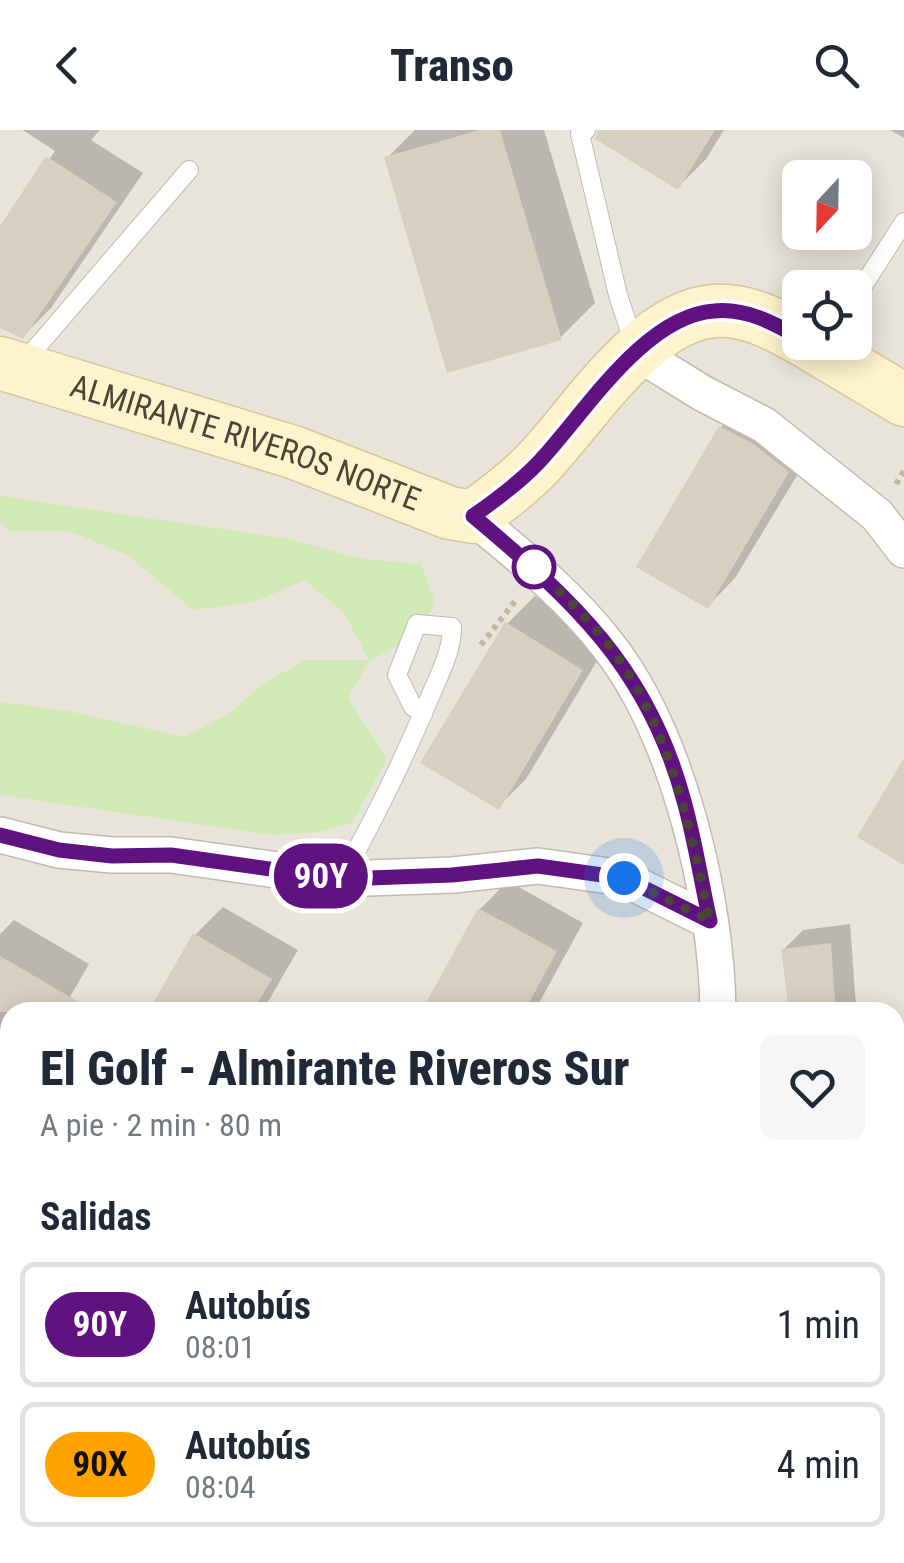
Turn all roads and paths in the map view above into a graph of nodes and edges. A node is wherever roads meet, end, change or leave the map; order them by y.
1 (586, 130) edge
2 (189, 170) dead end
3 (904, 222) edge
4 (872, 272) edge
5 (782, 327) edge
6 (636, 352) junction
7 (840, 360) edge
8 (9, 366) edge
9 (904, 400) edge
10 (473, 516) junction
11 (904, 550) edge
12 (516, 600) dead end
13 (496, 623) dead end
14 (422, 714) junction
15 (0, 835) edge
16 (341, 879) junction
17 (710, 921) junction
18 (717, 1002) edge

1 - 6 lane
2 - 8 lane, ALMIRANTE RIVEROS NORTE
3 - 4 lane
5 - 6 street
6 - 10 street
6 - 11 street
7 - 9 street
8 - 10 street, ALMIRANTE RIVEROS NORTE
10 - 17 street
12 - 13 path
14 - 14 lane
14 - 16 lane
15 - 16 street
16 - 17 street
17 - 18 street

